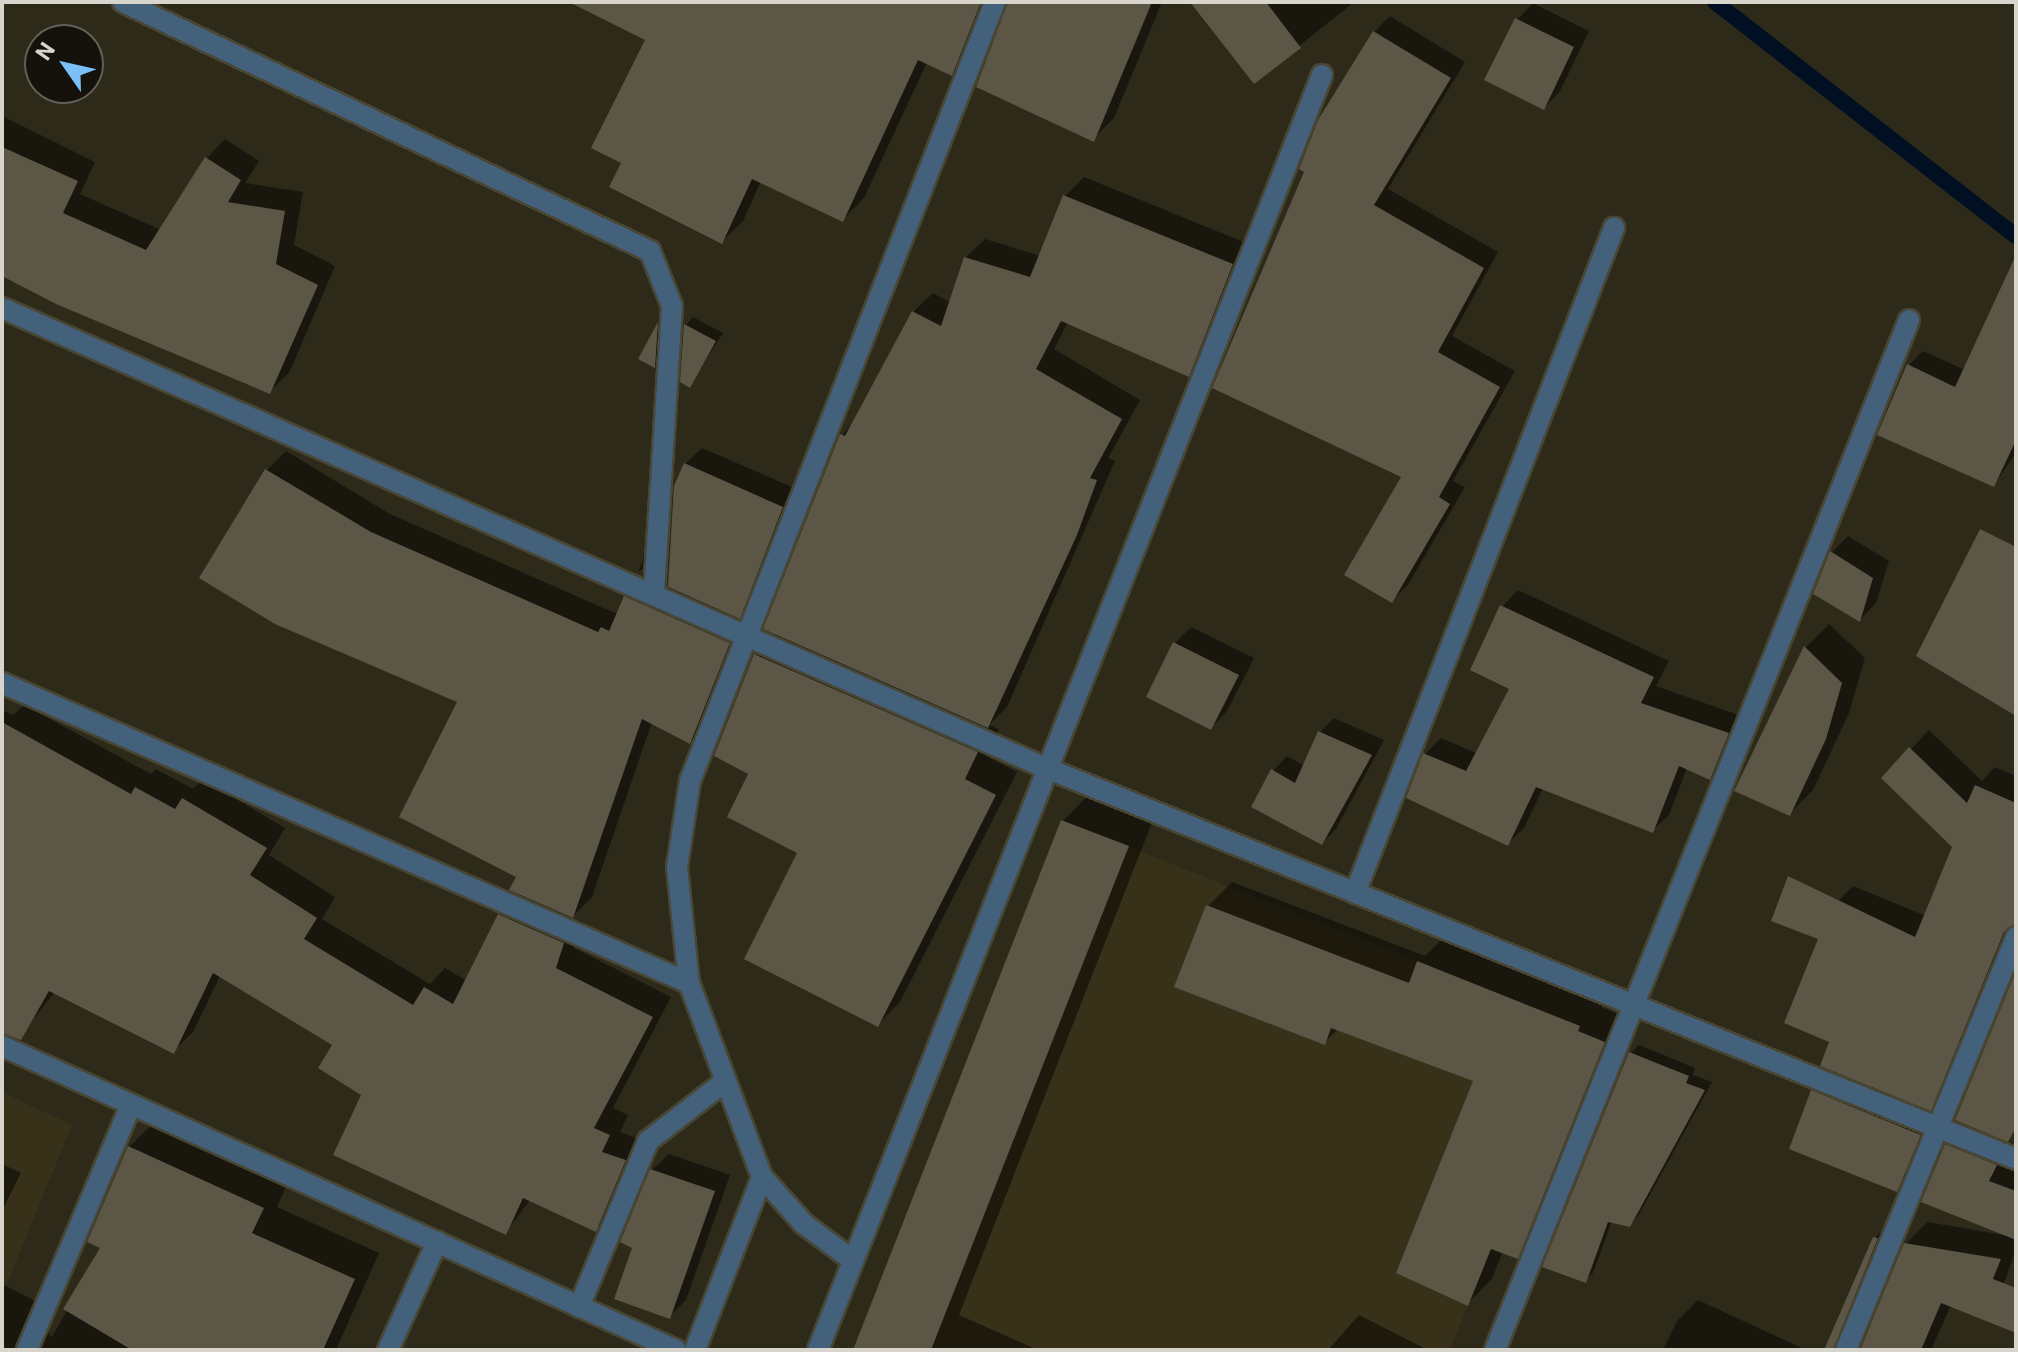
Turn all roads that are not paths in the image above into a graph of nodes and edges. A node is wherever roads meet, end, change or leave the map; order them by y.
1 (123, 2) edge
2 (995, 2) edge
3 (1322, 75) dead end
4 (1614, 228) dead end
5 (2, 308) edge
6 (1909, 320) dead end
7 (654, 595) junction
8 (744, 635) junction
9 (2, 683) edge
10 (1046, 768) junction
11 (1355, 893) junction
12 (2016, 937) edge
13 (689, 983) junction
14 (1631, 1004) junction
15 (2, 1046) edge
16 (723, 1083) junction
17 (131, 1105) junction
18 (1937, 1127) junction
19 (2016, 1159) edge
20 (762, 1177) junction
21 (437, 1242) junction
22 (851, 1259) junction
23 (579, 1307) junction
24 (27, 1350) edge
25 (388, 1350) edge
26 (676, 1350) edge
27 (695, 1350) edge
28 (818, 1350) edge
29 (1495, 1350) edge
30 (1846, 1350) edge

1 - 7 street
2 - 8 street
3 - 10 street
4 - 11 street
5 - 7 street
6 - 14 street
7 - 8 street
8 - 10 street
8 - 13 street
9 - 13 street
10 - 11 street
10 - 22 street
11 - 14 street
12 - 18 street
13 - 16 street
14 - 18 street
14 - 29 street
15 - 17 street
16 - 20 street
16 - 23 street
17 - 21 street
17 - 24 street
18 - 19 street
18 - 30 street
20 - 22 street
20 - 27 street
21 - 23 street
21 - 25 street
22 - 28 street
23 - 26 street

